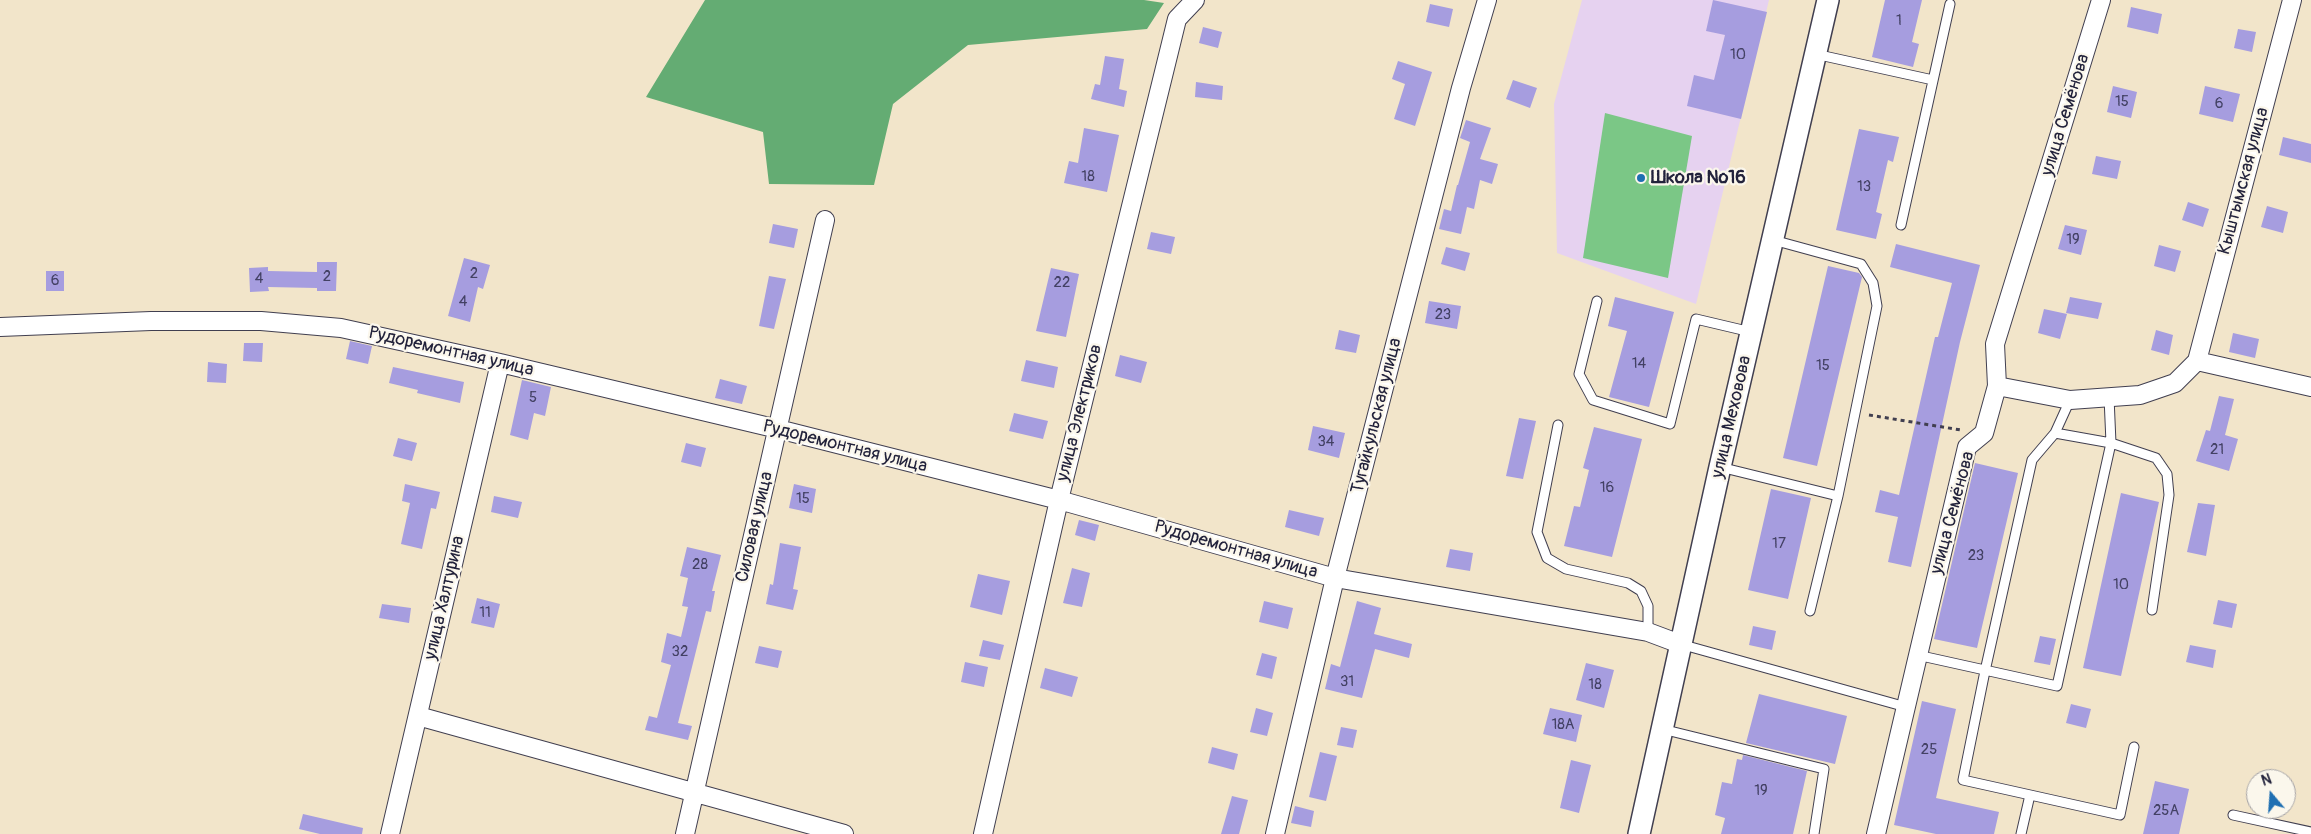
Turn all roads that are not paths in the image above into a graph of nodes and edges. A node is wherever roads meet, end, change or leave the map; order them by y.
1 (1195, 0) edge
2 (1487, 0) edge
3 (1828, 0) edge
4 (2101, 0) edge
5 (2292, 0) edge
6 (1950, 4) dead end
7 (1815, 54) junction
8 (1933, 80) junction
9 (825, 220) dead end
10 (1901, 225) dead end
11 (1772, 240) junction
12 (1597, 302) dead end
13 (0, 328) edge
14 (1752, 332) junction
15 (2197, 362) junction
16 (500, 363) junction
17 (1997, 386) junction
18 (2311, 387) edge
19 (2109, 397) junction
20 (2070, 400) junction
21 (1558, 425) dead end
22 (778, 430) junction
23 (2055, 432) junction
24 (2111, 443) junction
25 (1720, 467) junction
26 (1838, 496) junction
27 (1058, 500) junction
28 (1335, 578) junction
29 (2152, 610) dead end
30 (1810, 612) dead end
31 (1648, 632) junction
32 (1680, 644) junction
33 (1917, 655) junction
34 (1985, 671) junction
35 (1906, 707) junction
36 (418, 716) junction
37 (1662, 729) junction
38 (2134, 747) dead end
39 (693, 793) junction
40 (2030, 795) junction
41 (2233, 815) dead end
42 (2311, 832) edge
43 (390, 834) edge
44 (685, 834) edge
45 (844, 834) edge
46 (983, 834) edge
47 (1274, 834) edge
48 (1639, 834) edge
49 (1814, 834) edge
50 (1876, 834) edge
51 (2020, 834) edge

1 - 27 street, улица Электриков
2 - 28 street, Тугайкульская улица
3 - 7 street, улица Меховова
4 - 17 street, улица Семёнова
5 - 15 street, Кыштымская улица
6 - 8 lane
7 - 8 lane
7 - 11 street, улица Меховова
8 - 10 lane
9 - 22 street, Силовая улица
11 - 14 street, улица Меховова
11 - 26 lane
12 - 14 lane
13 - 16 street, Рудоремонтная улица
14 - 25 street, улица Меховова
15 - 18 street
15 - 19 street
16 - 22 street, Рудоремонтная улица
16 - 36 street, улица Халтурина
17 - 20 street
17 - 33 street, улица Семёнова
19 - 20 street
19 - 24 lane
20 - 23 lane
21 - 31 lane
22 - 27 street, Рудоремонтная улица
22 - 39 street, Силовая улица
23 - 24 lane
23 - 34 lane
24 - 29 lane
24 - 34 lane
25 - 26 lane
25 - 32 street, улица Меховова
26 - 30 lane
27 - 28 street, Рудоремонтная улица
27 - 46 street, улица Электриков
28 - 31 street, Рудоремонтная улица
28 - 47 street, Тугайкульская улица
31 - 32 street, Рудоремонтная улица
32 - 35 lane
32 - 37 street, улица Меховова
33 - 34 lane
33 - 35 street, улица Семёнова
34 - 40 lane
35 - 50 street, улица Семёнова
36 - 39 street
36 - 43 street, улица Халтурина
37 - 48 street, улица Меховова
37 - 49 lane
38 - 40 lane
39 - 44 street, Силовая улица
39 - 45 street
40 - 51 lane
41 - 42 lane

